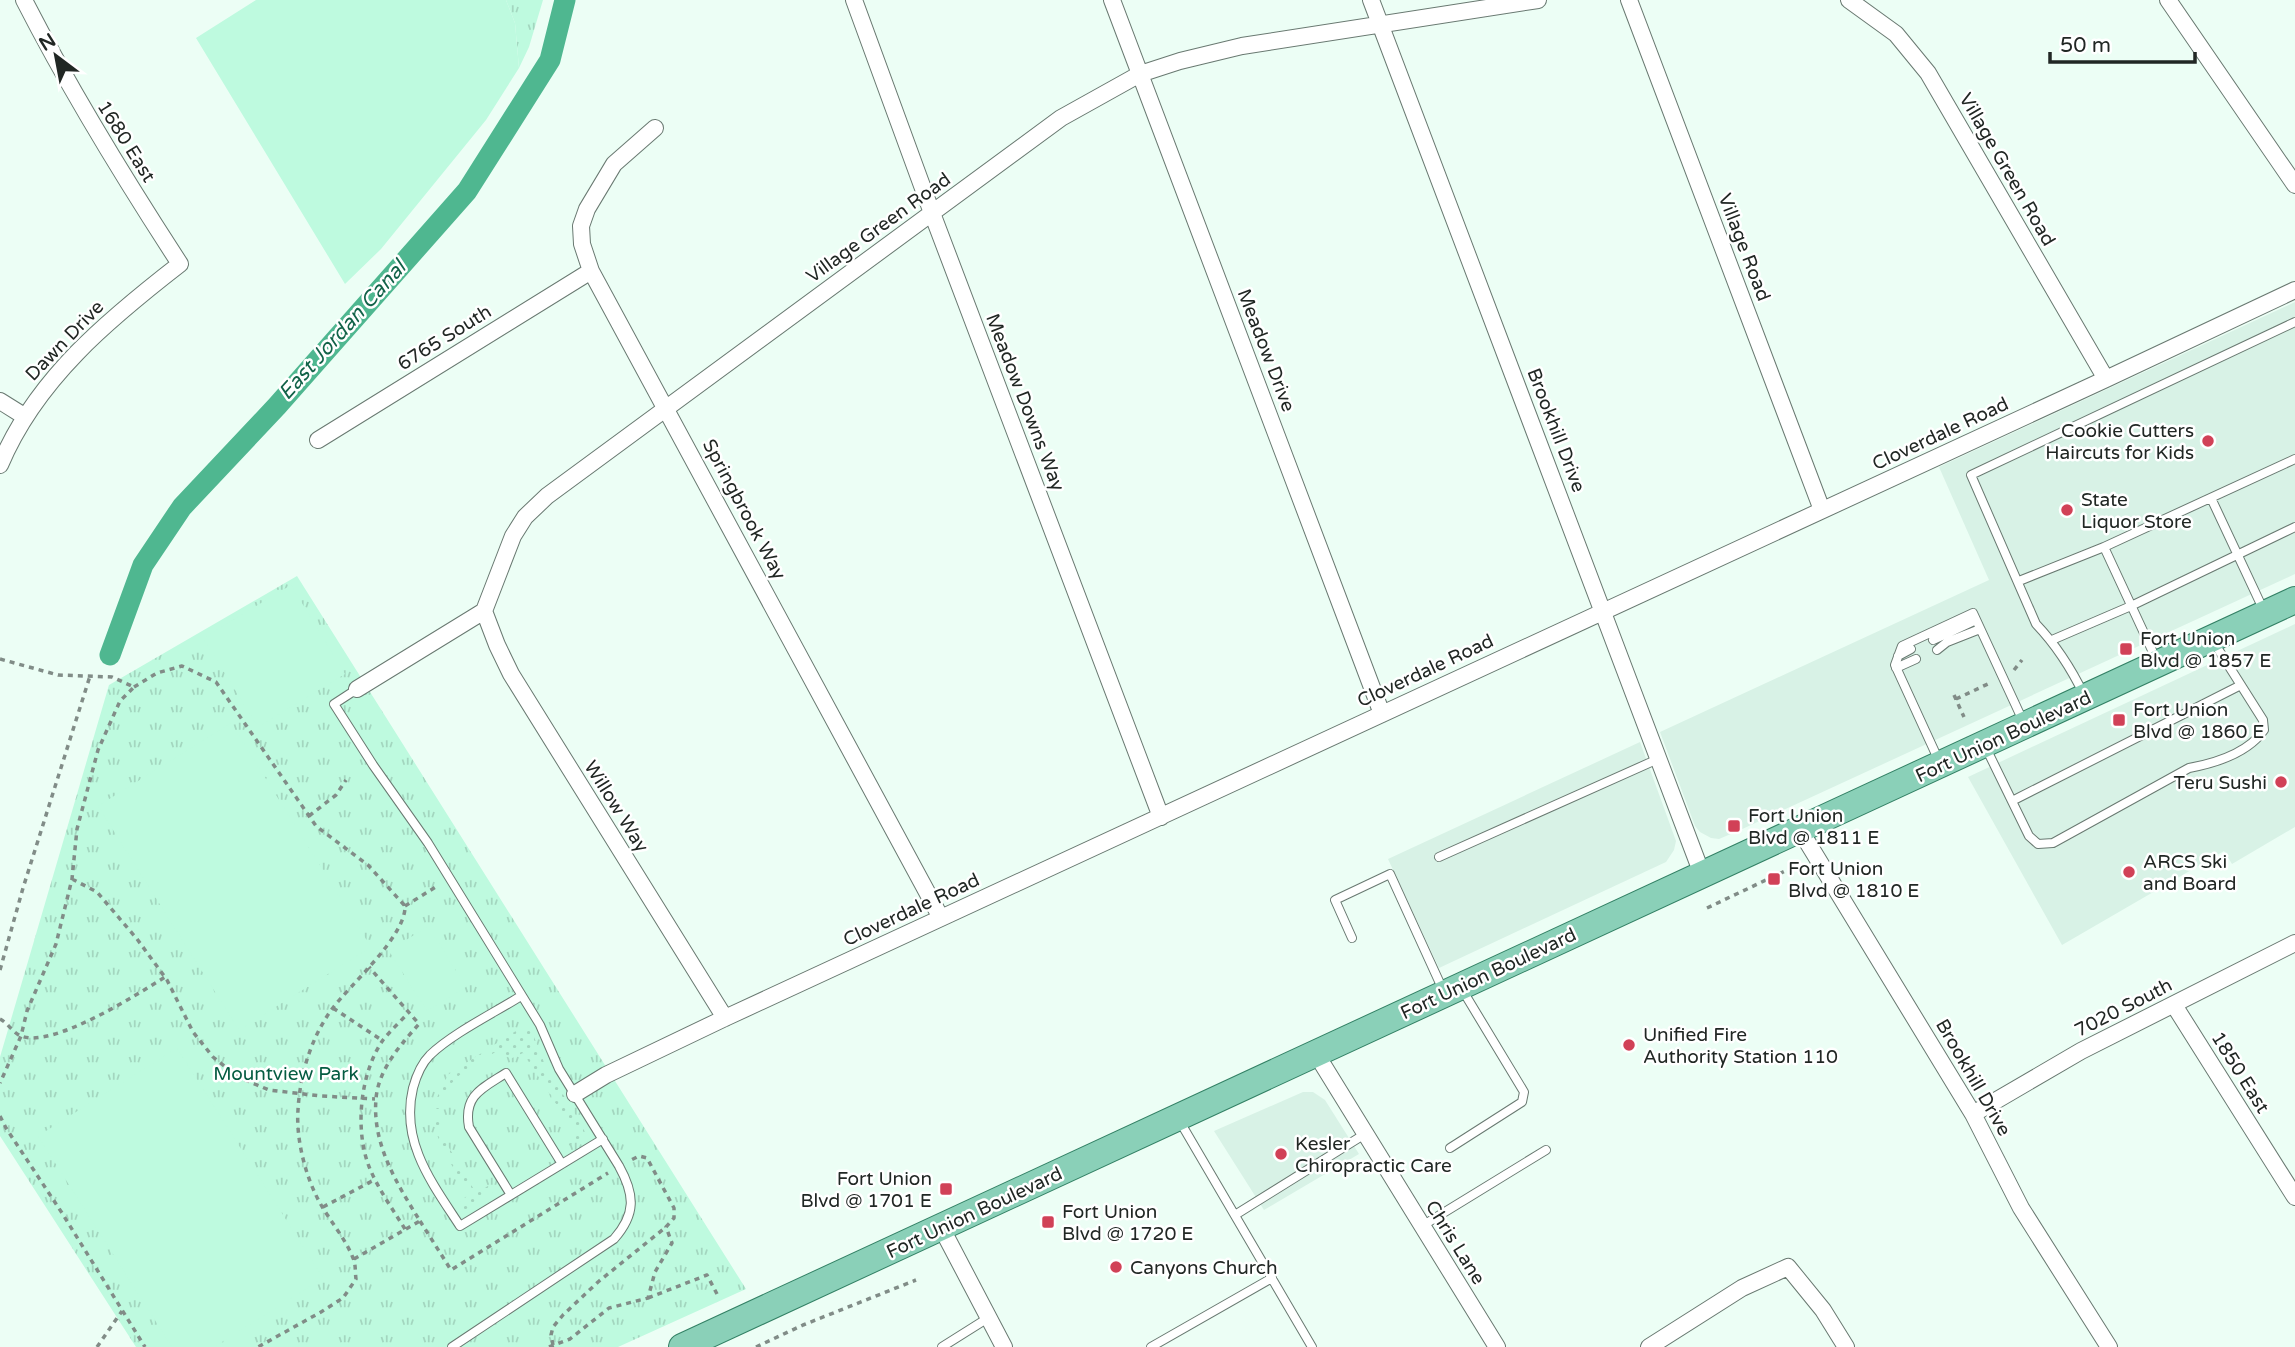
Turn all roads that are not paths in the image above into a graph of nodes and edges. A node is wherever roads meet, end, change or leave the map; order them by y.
1 (24, 0) edge
2 (854, 0) edge
3 (1112, 0) edge
4 (1371, 0) edge
5 (1538, 0) edge
6 (1629, 0) edge
7 (1849, 0) edge
8 (2168, 0) edge
9 (1381, 25) junction
10 (1140, 74) junction
11 (655, 128) dead end
12 (2295, 185) edge
13 (932, 214) junction
14 (180, 264) joint
15 (592, 271) junction
16 (2295, 290) edge
17 (2295, 322) edge
18 (2106, 379) junction
19 (0, 401) edge
20 (667, 408) junction
21 (24, 416) junction
22 (318, 440) dead end
23 (2295, 459) edge
24 (0, 465) edge
25 (2211, 498) junction
26 (1822, 510) junction
27 (2295, 527) edge
28 (2104, 547) junction
29 (2237, 554) junction
30 (2019, 581) junction
31 (2295, 600) edge
32 (2132, 606) junction
33 (484, 611) junction
34 (1602, 611) junction
35 (2265, 614) junction
36 (1976, 620) junction
37 (1980, 629) junction
38 (2212, 639) junction
39 (1933, 640) dead end
40 (2052, 640) junction
41 (1912, 649) dead end
42 (1937, 650) dead end
43 (1898, 656) junction
44 (1916, 659) dead end
45 (2159, 663) junction
46 (1896, 668) junction
47 (2241, 685) junction
48 (357, 689) joint
49 (2085, 698) junction
50 (1382, 714) junction
51 (2025, 726) junction
52 (1984, 745) junction
53 (1658, 759) junction
54 (1940, 765) junction
55 (2012, 801) junction
56 (1161, 817) junction
57 (1800, 830) junction
58 (1438, 857) dead end
59 (1702, 874) junction
60 (941, 918) junction
61 (1352, 938) dead end
62 (2295, 943) edge
63 (1452, 989) junction
64 (521, 996) junction
65 (2174, 1004) junction
66 (725, 1018) junction
67 (1315, 1052) junction
68 (575, 1094) junction
69 (1973, 1114) junction
70 (1177, 1117) junction
71 (1365, 1134) junction
72 (603, 1139) junction
73 (1450, 1148) dead end
74 (1546, 1150) dead end
75 (562, 1164) junction
76 (511, 1195) junction
77 (2295, 1197) edge
78 (1235, 1214) junction
79 (1422, 1226) junction
80 (941, 1227) junction
81 (1272, 1278) junction
82 (988, 1318) junction
83 (453, 1347) edge
84 (682, 1347) edge
85 (942, 1347) edge
86 (1004, 1347) edge
87 (1151, 1347) edge
88 (1312, 1347) edge
89 (1497, 1347) edge
90 (1649, 1347) edge
91 (1846, 1347) edge
92 (2109, 1347) edge

1 - 14 street, 1680 East
2 - 13 street, Meadow Downs Way
3 - 10 street, Meadow Drive
4 - 9 street, Brookhill Drive
5 - 9 street, Village Green Road
6 - 26 street, Village Road
7 - 18 street, Village Green Road
8 - 12 street
9 - 10 street, Village Green Road
9 - 34 street, Brookhill Drive
10 - 13 street, Village Green Road
10 - 50 street, Meadow Drive
11 - 15 street, Springbrook Way
13 - 20 street, Village Green Road
13 - 56 street, Meadow Downs Way
14 - 21 street, Dawn Drive
15 - 20 street, Springbrook Way
15 - 22 street, 6765 South
16 - 18 street, Cloverdale Road
17 - 30 lane
18 - 26 street, Cloverdale Road
19 - 21 street
20 - 33 street, Village Green Road
20 - 60 street, Springbrook Way
21 - 24 street, Dawn Drive
23 - 25 lane
25 - 28 lane
25 - 29 lane
26 - 34 street, Cloverdale Road
27 - 29 lane
28 - 30 lane
28 - 32 lane
29 - 32 lane
29 - 35 lane
30 - 40 lane
31 - 35 main road, Fort Union Boulevard
32 - 40 lane
32 - 45 lane
33 - 48 street
33 - 66 street, Willow Way
34 - 50 street, Cloverdale Road
34 - 53 street, Brookhill Drive
35 - 38 main road, Fort Union Boulevard
36 - 37 lane
36 - 39 lane
36 - 43 lane
37 - 42 lane
37 - 51 lane
38 - 45 main road, Fort Union Boulevard
38 - 47 lane
40 - 49 lane
41 - 43 lane
43 - 46 lane
44 - 46 lane
45 - 49 main road, Fort Union Boulevard
46 - 54 lane
47 - 55 lane
47 - 55 lane
48 - 64 lane
49 - 51 main road, Fort Union Boulevard
50 - 56 street, Cloverdale Road
51 - 52 main road, Fort Union Boulevard
52 - 54 main road, Fort Union Boulevard
52 - 55 lane
53 - 58 lane
53 - 59 street, Brookhill Drive
54 - 57 main road, Fort Union Boulevard
56 - 60 street, Cloverdale Road
57 - 59 main road, Fort Union Boulevard
57 - 69 street, Brookhill Drive
59 - 63 main road, Fort Union Boulevard
60 - 66 street, Cloverdale Road
61 - 63 lane
62 - 65 street, 7020 South
63 - 67 main road, Fort Union Boulevard
63 - 73 lane
64 - 68 lane
64 - 76 lane
65 - 69 street, 7020 South
65 - 77 street, 1850 East
66 - 68 street, Cloverdale Road
67 - 70 main road, Fort Union Boulevard
67 - 71 street, Chris Lane
68 - 72 lane
69 - 92 street, Brookhill Drive
70 - 78 lane
70 - 80 main road, Fort Union Boulevard
71 - 78 lane
71 - 79 street, Chris Lane
72 - 75 lane
72 - 83 lane
74 - 79 lane
75 - 76 lane
75 - 76 lane
78 - 81 lane
79 - 89 street, Chris Lane
80 - 82 street
80 - 84 main road, Fort Union Boulevard
81 - 87 lane
81 - 88 lane
82 - 85 lane
82 - 86 street
90 - 91 street

